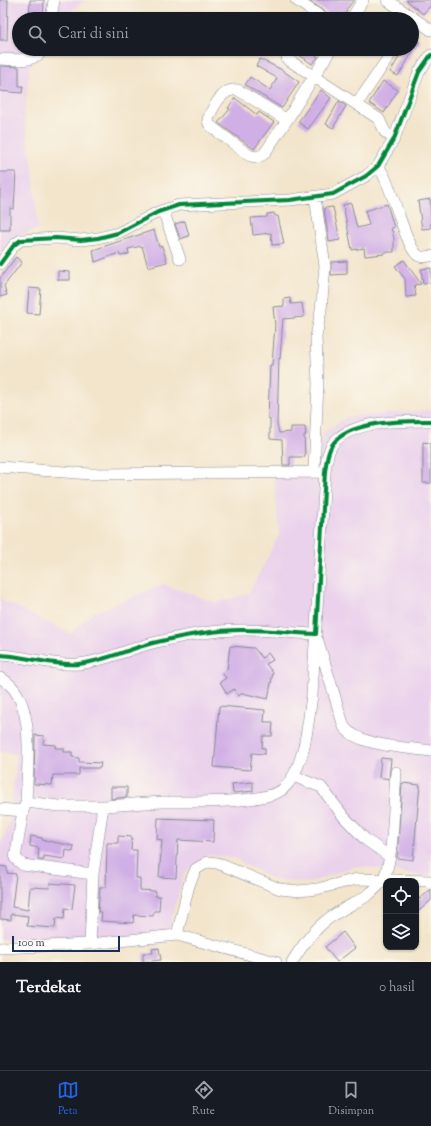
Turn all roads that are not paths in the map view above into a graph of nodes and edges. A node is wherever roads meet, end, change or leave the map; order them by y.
1 (54, 0) edge
2 (296, 0) edge
3 (363, 0) edge
4 (387, 0) edge
5 (52, 12) edge
6 (314, 12) edge
7 (355, 12) edge
8 (402, 12) edge
9 (419, 24) edge
10 (431, 30) edge
11 (431, 55) edge
12 (38, 56) edge
13 (327, 56) edge
14 (389, 56) edge
15 (0, 58) edge
16 (287, 59) dead end
17 (314, 76) junction
18 (357, 104) junction
19 (287, 120) junction
20 (394, 139) junction
21 (378, 166) junction
22 (315, 197) junction
23 (163, 210) junction
24 (431, 256) edge
25 (180, 259) dead end
26 (0, 264) edge
27 (431, 421) edge
28 (0, 467) edge
29 (319, 472) junction
30 (316, 634) junction
31 (0, 655) edge
32 (0, 678) edge
33 (431, 751) edge
34 (396, 772) dead end
35 (293, 776) junction
36 (103, 806) junction
37 (24, 807) junction
38 (0, 809) edge
39 (390, 857) junction
40 (93, 874) junction
41 (383, 878) edge
42 (384, 878) edge
43 (383, 879) edge
44 (419, 880) edge
45 (431, 881) edge
46 (177, 935) junction
47 (90, 944) junction
48 (0, 948) edge
49 (276, 962) edge
50 (291, 962) edge

1 - 5 street
2 - 6 street
3 - 7 street
4 - 8 street
9 - 10 street
11 - 20 street
12 - 15 street
13 - 17 street
14 - 18 street
16 - 17 street
17 - 18 street
17 - 19 street
18 - 20 street
19 - 19 street
20 - 21 street
21 - 22 street
21 - 24 street
22 - 23 street
22 - 29 street
23 - 25 street
23 - 26 street
27 - 29 street
28 - 29 street
29 - 30 street
30 - 31 street
30 - 33 street
30 - 35 street
32 - 37 street
34 - 39 street
35 - 36 street
35 - 39 street
36 - 37 street
36 - 40 street
37 - 38 street
37 - 40 street
39 - 42 street
40 - 47 street
41 - 46 street
43 - 50 street
44 - 45 street
46 - 47 street
46 - 49 street
47 - 48 street

